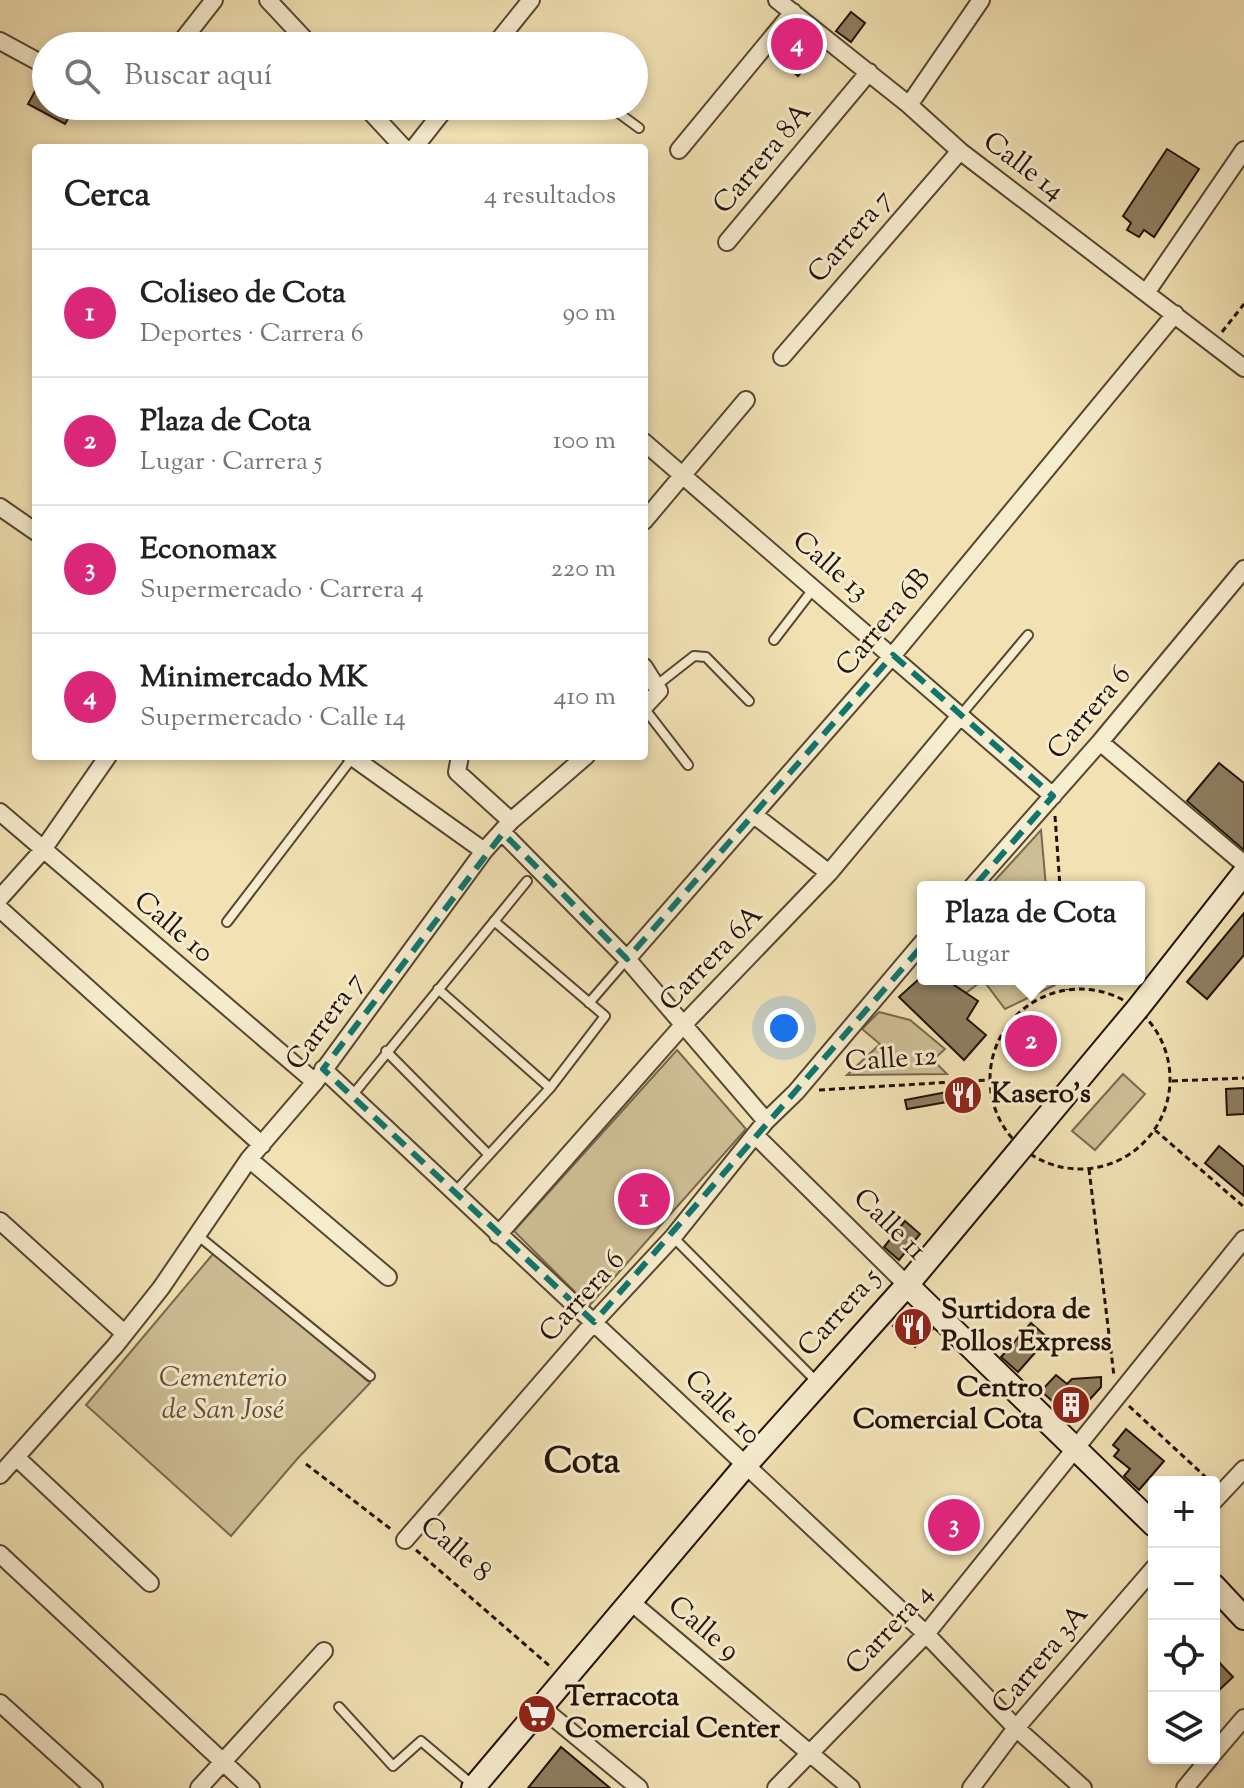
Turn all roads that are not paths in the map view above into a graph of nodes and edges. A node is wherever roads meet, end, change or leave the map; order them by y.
1 (214, 0) edge
2 (268, 0) edge
3 (531, 0) edge
4 (777, 0) edge
5 (981, 0) edge
6 (793, 12) junction
7 (189, 32) edge
8 (298, 32) edge
9 (506, 32) edge
10 (0, 41) edge
11 (32, 58) edge
12 (869, 72) junction
13 (909, 105) junction
14 (378, 120) edge
15 (436, 120) edge
16 (628, 120) edge
17 (639, 128) dead end
18 (400, 144) edge
19 (417, 144) edge
20 (679, 150) dead end
21 (1244, 150) edge
22 (960, 151) junction
23 (727, 242) dead end
24 (1146, 293) junction
25 (1175, 314) junction
26 (782, 357) dead end
27 (1244, 368) edge
28 (746, 400) dead end
29 (648, 445) edge
30 (683, 475) junction
31 (0, 507) edge
32 (648, 516) edge
33 (32, 529) edge
34 (1244, 569) edge
35 (814, 588) junction
36 (1028, 635) dead end
37 (774, 640) dead end
38 (893, 655) junction
39 (648, 673) edge
40 (658, 688) junction
41 (749, 701) dead end
42 (648, 702) edge
43 (648, 713) edge
44 (960, 716) junction
45 (1100, 742) junction
46 (105, 760) edge
47 (350, 760) edge
48 (356, 760) edge
49 (459, 760) edge
50 (582, 760) edge
51 (688, 765) dead end
52 (1053, 796) junction
53 (0, 812) edge
54 (754, 815) junction
55 (507, 827) junction
56 (42, 851) junction
57 (484, 851) junction
58 (1244, 864) edge
59 (829, 873) junction
60 (1244, 873) edge
61 (527, 881) dead end
62 (977, 881) edge
63 (0, 898) edge
64 (0, 909) edge
65 (494, 921) junction
66 (227, 922) dead end
67 (917, 949) edge
68 (627, 959) junction
69 (438, 989) junction
70 (589, 1003) junction
71 (683, 1025) junction
72 (386, 1051) junction
73 (319, 1075) junction
74 (550, 1088) junction
75 (351, 1097) junction
76 (766, 1121) junction
77 (755, 1135) junction
78 (262, 1145) junction
79 (487, 1153) junction
80 (249, 1159) junction
81 (454, 1193) junction
82 (0, 1221) edge
83 (195, 1233) junction
84 (498, 1235) junction
85 (673, 1237) junction
86 (1244, 1239) edge
87 (388, 1277) dead end
88 (907, 1285) junction
89 (594, 1322) junction
90 (123, 1332) junction
91 (370, 1376) dead end
92 (818, 1382) junction
93 (1075, 1445) junction
94 (16, 1457) junction
95 (745, 1466) junction
96 (1244, 1469) edge
97 (0, 1475) edge
98 (1220, 1495) edge
99 (1148, 1519) edge
100 (405, 1540) road end
101 (0, 1554) edge
102 (1148, 1575) edge
103 (150, 1583) dead end
104 (1220, 1592) edge
105 (631, 1602) junction
106 (1244, 1618) edge
107 (926, 1634) junction
108 (324, 1651) dead end
109 (0, 1703) edge
110 (339, 1707) dead end
111 (542, 1708) junction
112 (1244, 1718) edge
113 (1016, 1728) junction
114 (1220, 1746) edge
115 (808, 1753) junction
116 (220, 1761) junction
117 (1205, 1764) edge
118 (474, 1787) edge
119 (94, 1788) edge
120 (199, 1788) edge
121 (251, 1788) edge
122 (639, 1788) edge
123 (776, 1788) edge
124 (851, 1788) edge
125 (971, 1788) edge
126 (1083, 1788) edge
127 (1185, 1788) edge

1 - 7 street
2 - 8 street
3 - 9 street
4 - 6 street, Calle 14
5 - 13 street
6 - 12 street, Calle 14
6 - 20 street
10 - 11 street
12 - 13 street, Calle 14
12 - 23 street, Carrera 8A
13 - 22 street, Calle 14
14 - 18 street
15 - 19 street
16 - 17 lane
21 - 24 street
22 - 24 street, Calle 14
22 - 26 street, Carrera 7
24 - 25 street, Calle 14
25 - 27 street, Calle 14
25 - 38 street, Carrera 6B
28 - 30 street
29 - 30 street, Calle 13
30 - 32 street
30 - 35 street, Calle 13
31 - 33 street
34 - 45 street, Carrera 6
35 - 37 lane
35 - 38 street, Calle 13
36 - 44 lane
38 - 44 street, Calle 13
38 - 54 street, Carrera 6B
39 - 40 street
40 - 41 lane
40 - 42 street
43 - 51 lane
44 - 52 street, Calle 13
44 - 59 street, Carrera 6A
45 - 52 street, Carrera 6
45 - 58 street
46 - 56 street
47 - 66 lane
48 - 57 street
49 - 55 street
50 - 55 street, Carrera 7
52 - 62 street, Carrera 6
53 - 56 street, Calle 10
54 - 59 street
54 - 68 street, Carrera 6B
55 - 57 street, Carrera 7
55 - 68 street
56 - 63 street
56 - 73 street, Calle 10
57 - 73 street, Carrera 7
59 - 71 street, Carrera 6A
60 - 88 main road, Carrera 5
61 - 65 lane
64 - 78 street
65 - 69 lane
65 - 70 lane
67 - 76 street, Carrera 6
68 - 70 lane
68 - 71 street
69 - 72 lane
69 - 74 lane
70 - 74 lane
71 - 76 street
71 - 84 street, Carrera 6A
72 - 75 lane
72 - 79 lane
73 - 75 street, Calle 10
73 - 78 street, Carrera 7
74 - 79 lane
75 - 81 street, Calle 10
76 - 77 street, Carrera 6
77 - 85 street, Carrera 6
77 - 88 street, Calle 11
78 - 80 street, Carrera 7
79 - 81 lane
80 - 83 street, Carrera 7
80 - 87 street
81 - 84 street, Calle 10
82 - 90 street
83 - 90 street, Carrera 7
83 - 91 lane
84 - 89 street, Calle 10
85 - 89 street, Carrera 6
85 - 92 lane
86 - 93 street, Carrera 4
88 - 92 main road, Carrera 5
88 - 93 main road, Calle 11
89 - 95 street, Calle 10
89 - 100 street, Carrera 6
90 - 94 street, Carrera 7
92 - 95 main road, Carrera 5
93 - 99 main road, Calle 11
93 - 107 street, Carrera 4
94 - 97 street, Carrera 7
94 - 103 street
95 - 105 main road, Carrera 5
95 - 107 street, Calle 10
96 - 98 street
101 - 116 street
102 - 113 street, Carrera 3A
104 - 106 main road
105 - 111 main road, Carrera 5
105 - 115 street, Calle 9
107 - 113 street, Calle 10
107 - 115 street, Carrera 4
108 - 116 street
109 - 119 street
110 - 118 lane
111 - 118 main road, Carrera 5
111 - 122 street
112 - 114 street
113 - 125 street, Carrera 3A
113 - 126 street, Calle 10
115 - 123 street, Carrera 4
115 - 124 street, Calle 9
116 - 120 street
116 - 121 street
117 - 127 street

